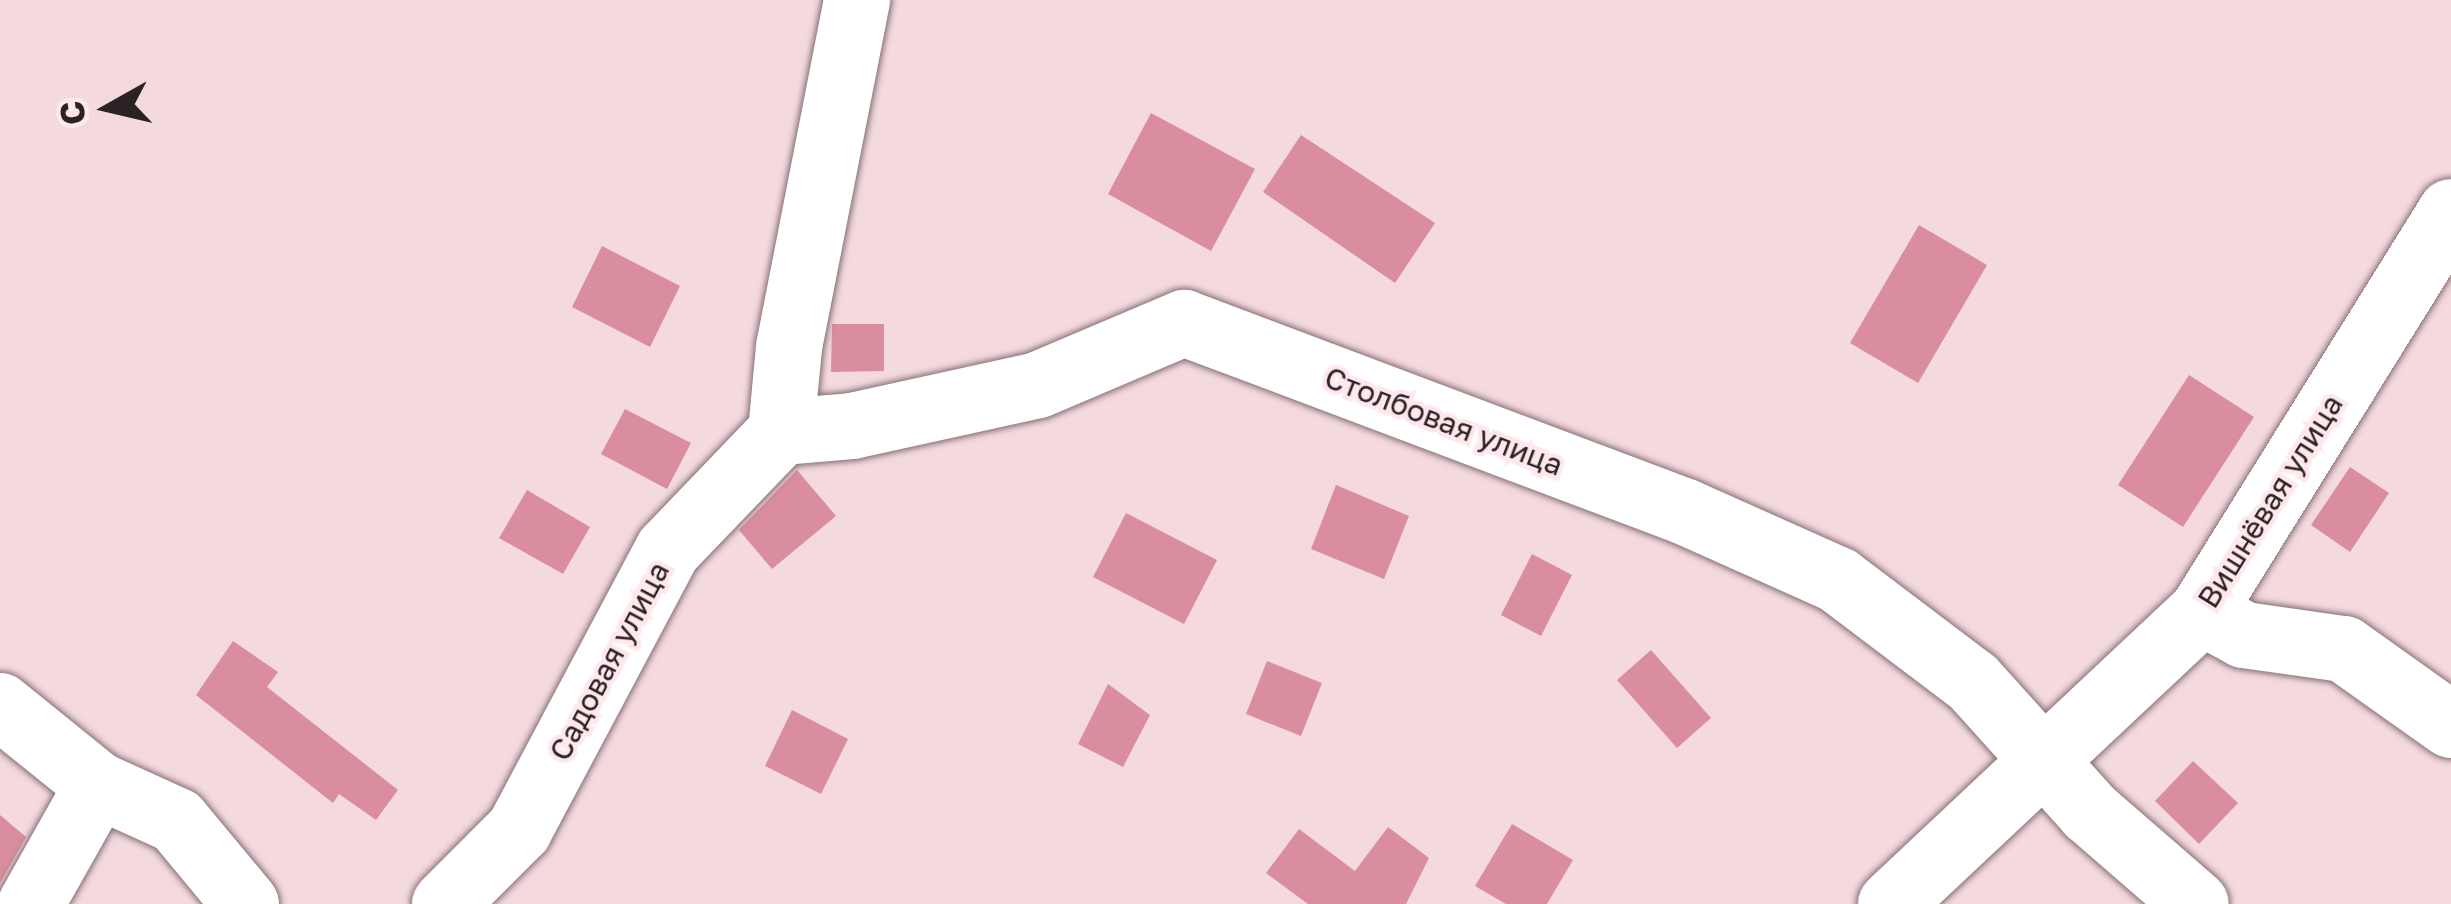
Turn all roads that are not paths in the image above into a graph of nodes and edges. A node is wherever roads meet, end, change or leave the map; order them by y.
1 (857, 0) edge
2 (2451, 212) edge
3 (781, 431) junction
4 (2202, 612) junction
5 (0, 706) edge
6 (2451, 725) edge
7 (2044, 758) junction
8 (98, 784) junction
9 (31, 904) edge
10 (246, 904) edge
11 (445, 904) edge
12 (1891, 904) edge
13 (2196, 904) edge

1 - 3 street
2 - 4 street, Вишнёвая улица
3 - 7 street, Столбовая улица
3 - 11 street, Садовая улица
4 - 6 street
4 - 7 street, Вишнёвая улица
5 - 8 street
7 - 12 street, Вишнёвая улица
7 - 13 street, Столбовая улица
8 - 9 street
8 - 10 street

